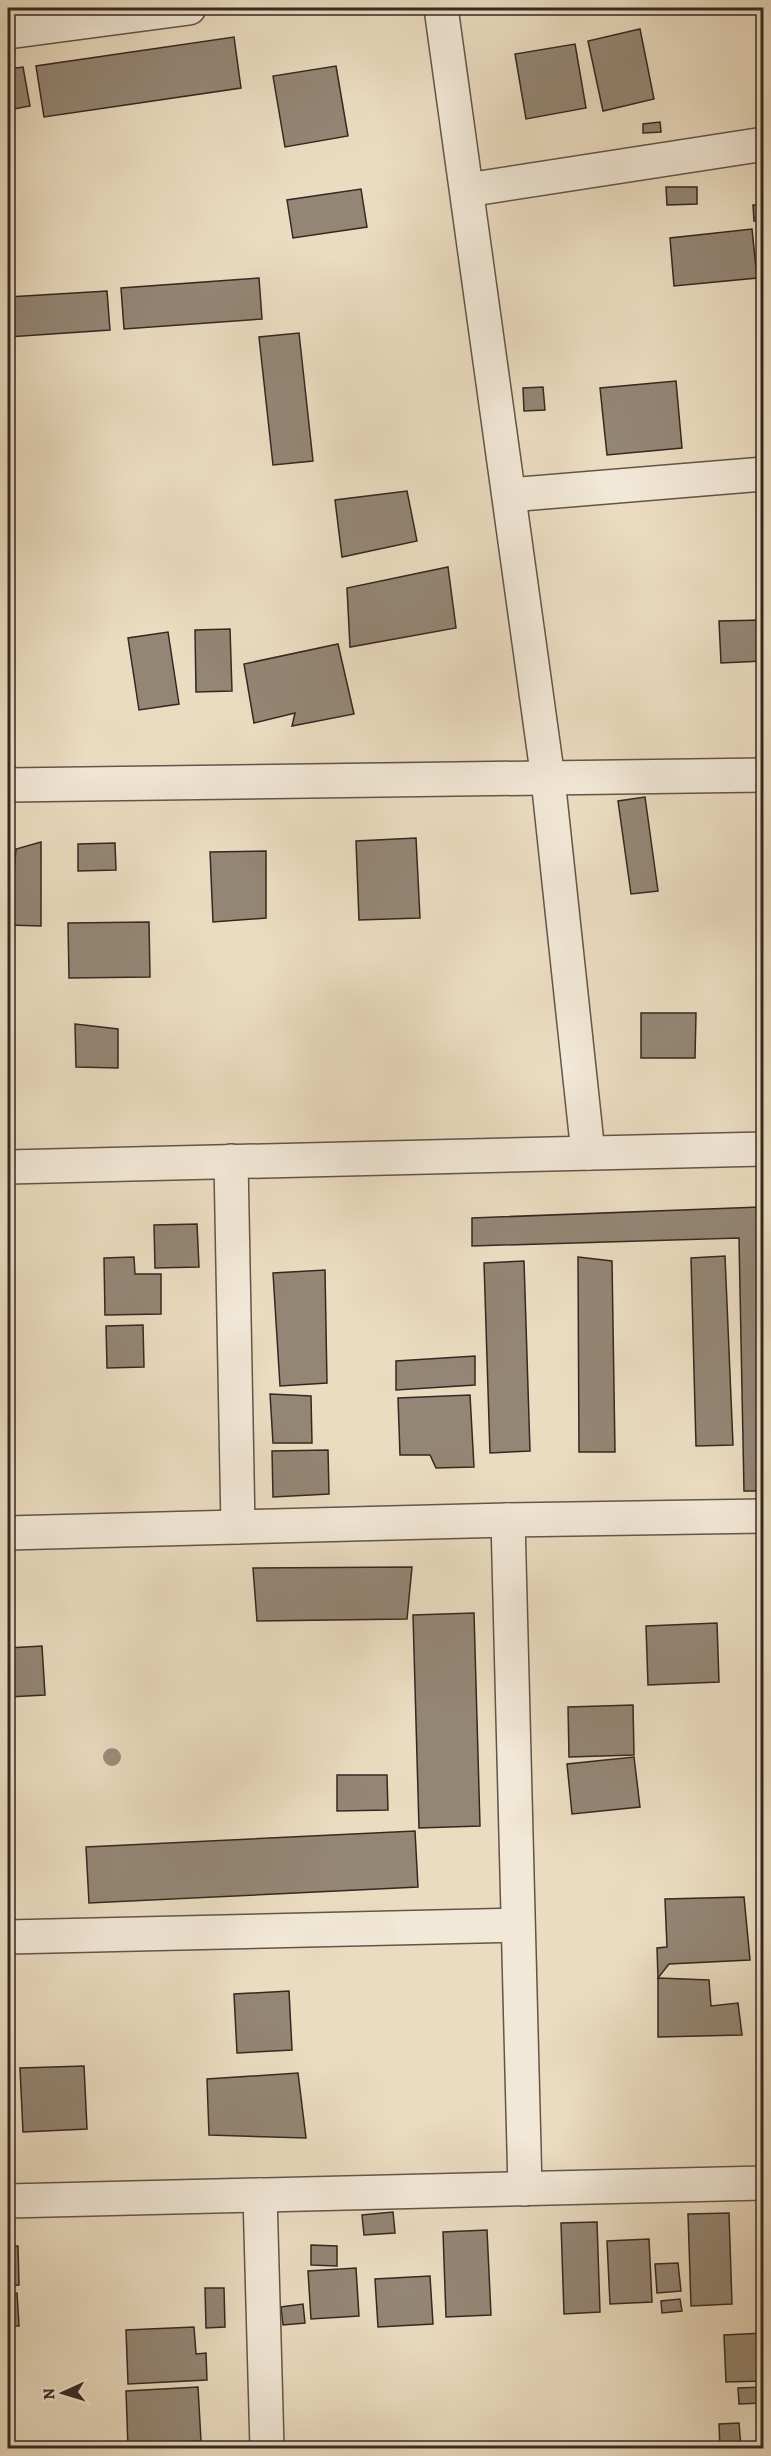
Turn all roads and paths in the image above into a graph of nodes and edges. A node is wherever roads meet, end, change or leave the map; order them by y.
1 (189, 8) edge
2 (441, 8) edge
3 (8, 32) edge
4 (764, 144) edge
5 (467, 190) junction
6 (764, 474) edge
7 (509, 495) junction
8 (764, 775) edge
9 (548, 779) junction
10 (8, 785) edge
11 (764, 1149) edge
12 (588, 1153) junction
13 (231, 1161) junction
14 (8, 1167) edge
15 (764, 1516) edge
16 (508, 1520) junction
17 (238, 1527) junction
18 (8, 1533) edge
19 (518, 1924) junction
20 (8, 1937) edge
21 (764, 2183) edge
22 (525, 2189) junction
23 (260, 2195) junction
24 (8, 2201) edge
25 (267, 2448) edge

1 - 3 street
2 - 5 street
4 - 5 street
5 - 7 street
6 - 7 street
7 - 9 street
8 - 9 street
9 - 10 street
9 - 12 street
11 - 12 street
12 - 13 street
13 - 14 street
13 - 17 street
15 - 16 street
16 - 17 street
16 - 19 street
17 - 18 street
19 - 20 street
19 - 22 street
21 - 22 street
22 - 23 street
23 - 24 street
23 - 25 street

